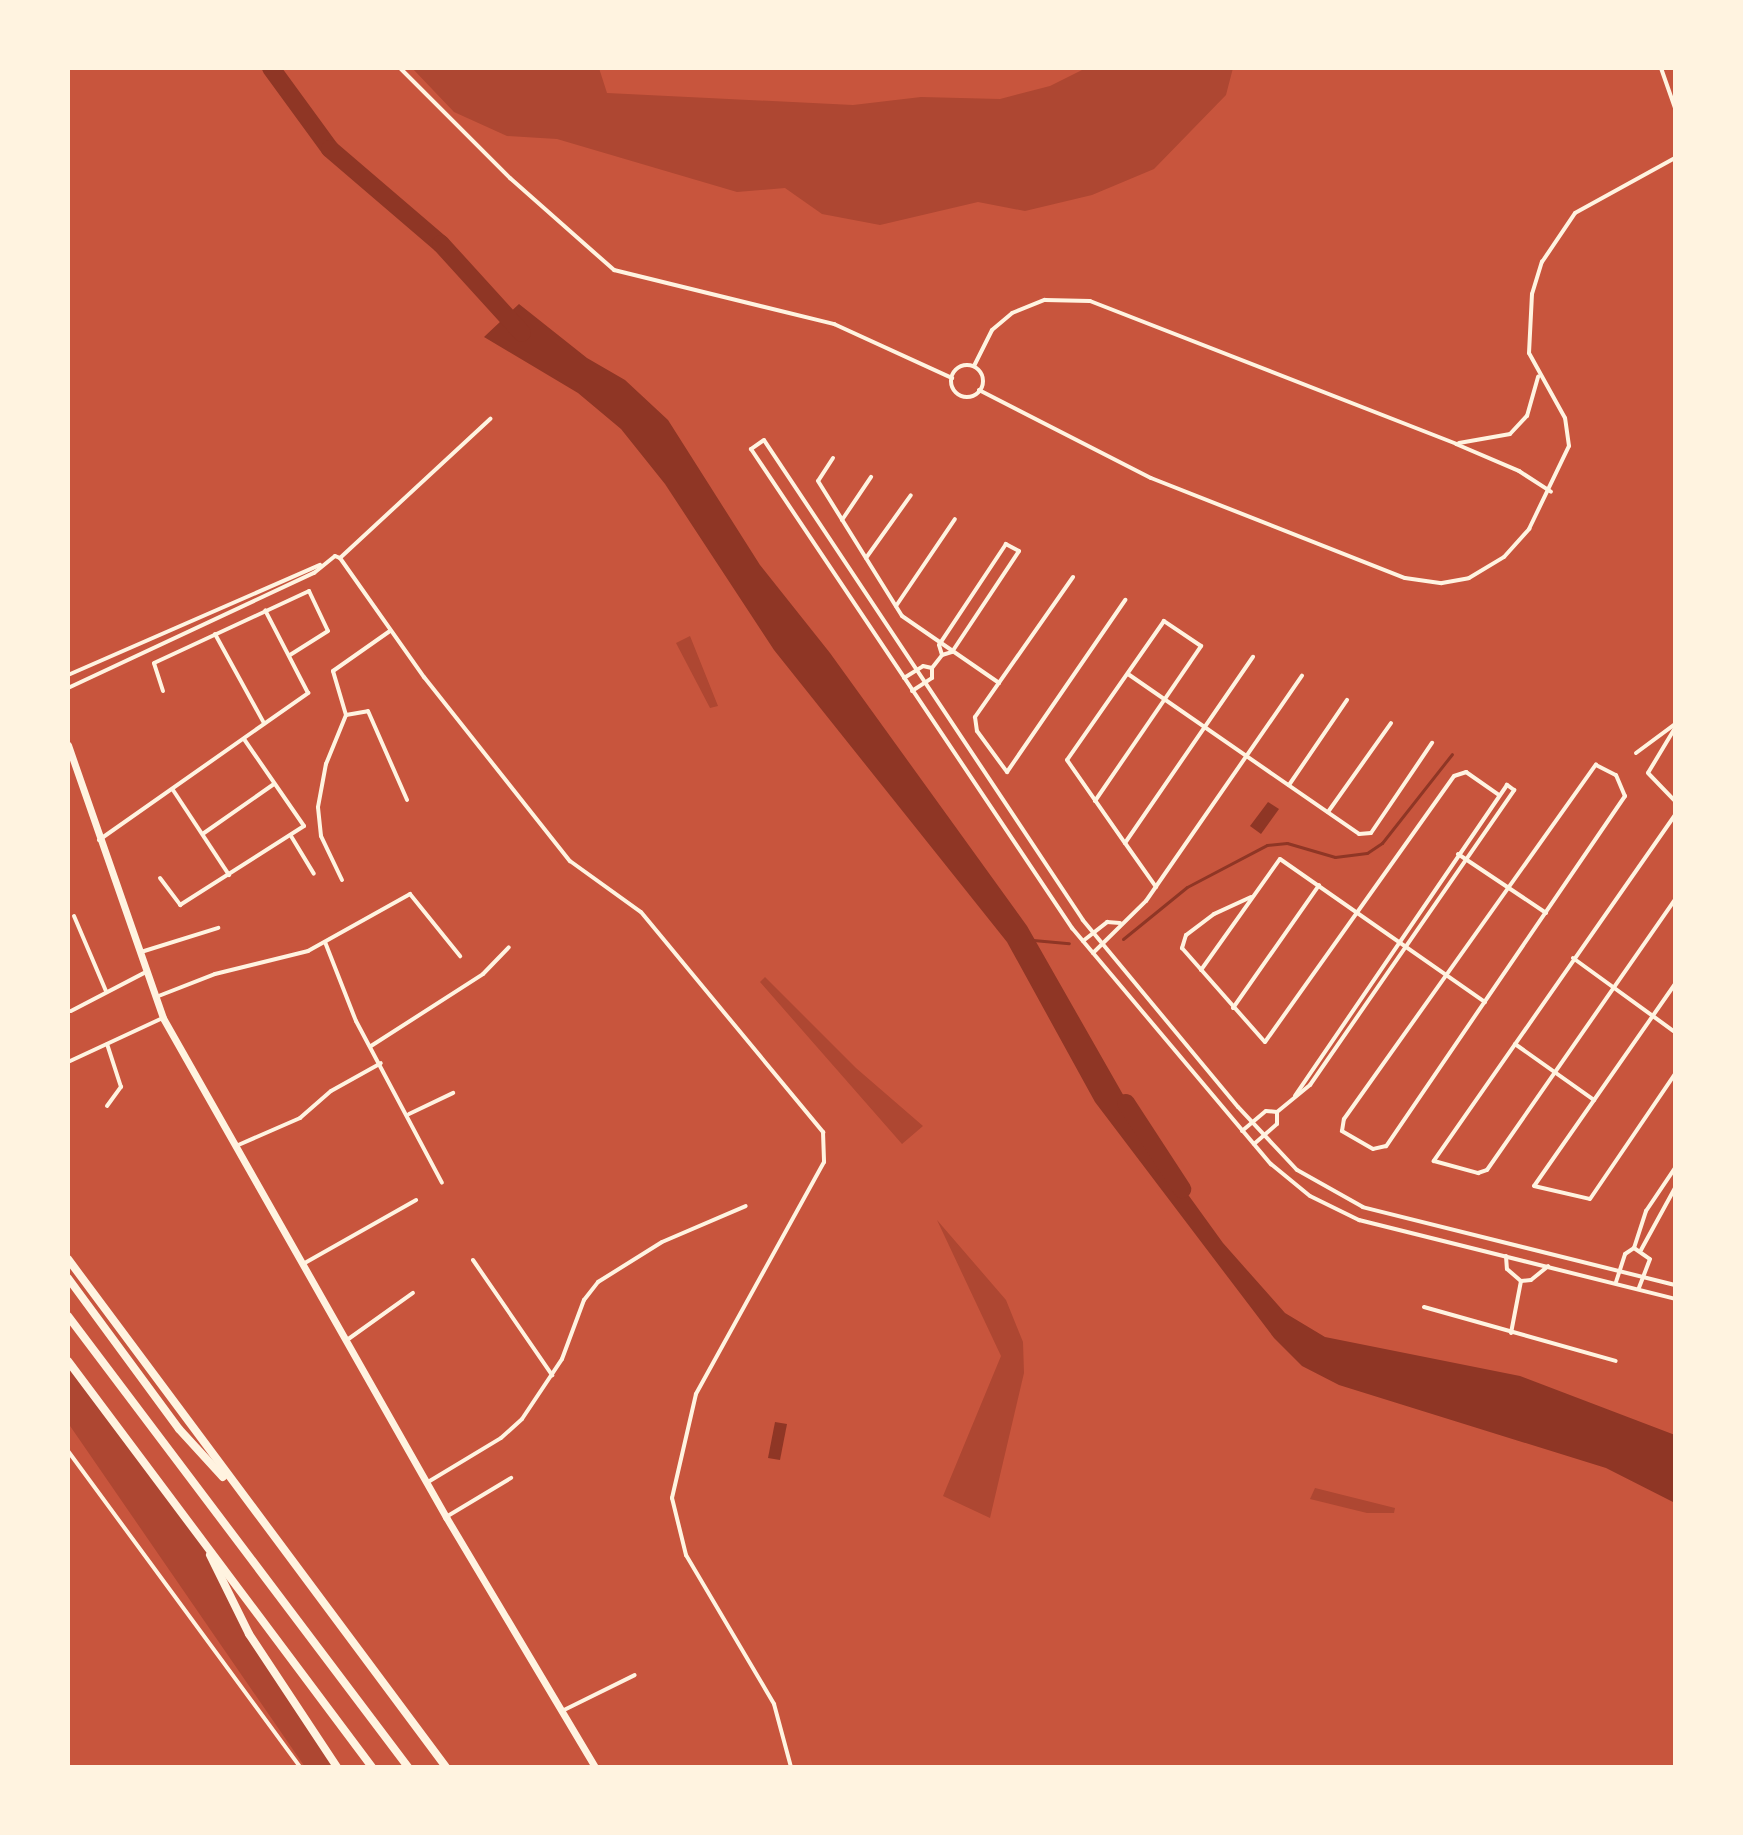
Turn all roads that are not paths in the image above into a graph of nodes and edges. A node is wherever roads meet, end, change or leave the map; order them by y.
1 (400, 68) edge
2 (1661, 68) edge
3 (1675, 108) edge
4 (1675, 158) edge
5 (974, 366) junction
6 (1538, 377) junction
7 (952, 378) junction
8 (979, 390) junction
9 (490, 419) dead end
10 (1456, 444) junction
11 (833, 458) dead end
12 (871, 477) dead end
13 (1551, 492) junction
14 (911, 495) dead end
15 (955, 519) dead end
16 (842, 520) junction
17 (340, 558) junction
18 (866, 558) junction
19 (320, 565) junction
20 (1073, 577) dead end
21 (1125, 600) dead end
22 (896, 606) junction
23 (265, 610) junction
24 (390, 631) junction
25 (215, 634) junction
26 (939, 645) junction
27 (952, 652) junction
28 (290, 655) junction
29 (942, 655) junction
30 (1253, 657) dead end
31 (932, 668) junction
32 (915, 671) junction
33 (1128, 674) junction
34 (68, 675) edge
35 (1302, 676) dead end
36 (904, 678) junction
37 (999, 683) junction
38 (924, 684) junction
39 (68, 688) edge
40 (163, 691) dead end
41 (912, 691) junction
42 (1165, 700) junction
43 (1347, 700) dead end
44 (346, 715) junction
45 (1391, 723) dead end
46 (265, 724) junction
47 (1675, 726) edge
48 (1205, 727) junction
49 (244, 739) junction
50 (1432, 743) dead end
51 (68, 745) edge
52 (1636, 753) dead end
53 (1247, 756) junction
54 (274, 784) junction
55 (1289, 785) junction
56 (172, 789) junction
57 (1499, 795) junction
58 (407, 800) dead end
59 (1095, 801) junction
60 (1675, 801) edge
61 (1328, 812) junction
62 (1675, 815) edge
63 (203, 834) junction
64 (291, 836) junction
65 (99, 840) junction
66 (1125, 843) junction
67 (1458, 854) junction
68 (1466, 859) junction
69 (314, 874) dead end
70 (229, 875) junction
71 (160, 878) dead end
72 (342, 880) dead end
73 (1319, 885) junction
74 (1156, 887) junction
75 (1507, 887) junction
76 (1251, 897) junction
77 (1675, 900) edge
78 (1359, 913) junction
79 (1546, 913) junction
80 (74, 916) dead end
81 (1120, 923) junction
82 (218, 928) dead end
83 (1093, 932) junction
84 (1083, 941) junction
85 (1398, 941) junction
86 (325, 942) junction
87 (1104, 945) junction
88 (509, 947) dead end
89 (1406, 947) junction
90 (137, 953) junction
91 (1093, 953) junction
92 (460, 956) dead end
93 (1573, 958) junction
94 (1201, 970) junction
95 (144, 973) junction
96 (1445, 974) junction
97 (1675, 984) edge
98 (1612, 987) junction
99 (107, 992) junction
100 (154, 997) junction
101 (1485, 1002) junction
102 (1233, 1008) junction
103 (71, 1011) dead end
104 (1653, 1016) junction
105 (163, 1018) junction
106 (1675, 1032) edge
107 (107, 1043) junction
108 (1515, 1044) junction
109 (371, 1046) junction
110 (68, 1062) edge
111 (381, 1063) junction
112 (1554, 1072) junction
113 (1675, 1074) edge
114 (453, 1093) dead end
115 (1295, 1096) junction
116 (1594, 1100) junction
117 (107, 1106) dead end
118 (1277, 1112) junction
119 (409, 1114) junction
120 (1252, 1123) junction
121 (1242, 1131) junction
122 (1264, 1135) junction
123 (1254, 1144) junction
124 (234, 1147) junction
125 (1675, 1168) edge
126 (442, 1183) dead end
127 (1675, 1188) edge
128 (416, 1200) dead end
129 (746, 1206) dead end
130 (1646, 1211) junction
131 (1655, 1217) junction
132 (1634, 1248) junction
133 (1641, 1250) junction
134 (1506, 1256) junction
135 (68, 1259) edge
136 (473, 1260) dead end
137 (303, 1264) junction
138 (1548, 1266) junction
139 (1620, 1270) junction
140 (1644, 1276) junction
141 (68, 1278) edge
142 (1521, 1281) junction
143 (1616, 1282) junction
144 (1675, 1285) edge
145 (1639, 1288) junction
146 (413, 1293) dead end
147 (1675, 1299) edge
148 (1424, 1307) dead end
149 (68, 1316) edge
150 (1511, 1333) junction
151 (347, 1340) junction
152 (68, 1361) edge
153 (1616, 1361) dead end
154 (552, 1375) junction
155 (68, 1451) edge
156 (511, 1478) dead end
157 (428, 1482) junction
158 (239, 1495) junction
159 (446, 1517) junction
160 (201, 1537) junction
161 (635, 1675) dead end
162 (560, 1712) junction
163 (300, 1767) edge
164 (337, 1767) edge
165 (372, 1767) edge
166 (408, 1767) edge
167 (446, 1767) edge
168 (595, 1767) edge
169 (791, 1767) edge

1 - 7 street
2 - 3 street
4 - 6 street
5 - 7 street
5 - 8 street
5 - 10 street
6 - 10 street
6 - 13 street
7 - 8 street
8 - 13 street
9 - 17 street
10 - 13 street
11 - 16 street
12 - 16 street
14 - 18 street
15 - 22 street
16 - 18 street
17 - 19 street
17 - 24 street
18 - 22 street
19 - 34 street
19 - 39 street
20 - 37 street
21 - 37 street
22 - 26 street
23 - 25 street
23 - 28 street
23 - 28 street
24 - 44 street
24 - 169 street
25 - 40 street
25 - 46 street
26 - 27 street
26 - 27 street
26 - 29 street
27 - 29 street
27 - 37 street
28 - 46 street
29 - 31 street
30 - 48 street
31 - 32 street
31 - 38 street
32 - 36 street
32 - 36 street
32 - 38 street
33 - 42 street
33 - 42 street
33 - 59 street
35 - 53 street
36 - 41 street
38 - 41 street
38 - 83 street
41 - 84 street
42 - 48 street
42 - 59 street
43 - 55 street
44 - 58 street
44 - 72 street
45 - 61 street
46 - 49 street
47 - 52 street
47 - 60 street
48 - 53 street
48 - 66 street
49 - 54 street
49 - 56 street
50 - 61 street
51 - 65 main road
53 - 55 street
53 - 74 street
54 - 63 street
54 - 64 street
55 - 61 street
56 - 63 street
56 - 65 street
57 - 67 street
57 - 68 street
57 - 78 street
59 - 66 street
62 - 93 street
63 - 70 street
64 - 69 street
64 - 70 street
65 - 90 main road
66 - 74 street
67 - 68 street
67 - 85 street
68 - 75 street
68 - 89 street
70 - 71 street
73 - 76 street
73 - 78 street
73 - 102 street
74 - 81 street
75 - 79 street
75 - 79 street
75 - 96 street
76 - 94 street
76 - 94 street
77 - 98 street
78 - 85 street
78 - 102 street
79 - 101 street
80 - 99 street
81 - 83 street
81 - 87 street
82 - 90 street
83 - 84 street
83 - 87 street
84 - 91 street
85 - 89 street
85 - 115 street
86 - 92 street
86 - 100 street
86 - 109 street
87 - 91 street
87 - 120 street
88 - 109 street
89 - 96 street
89 - 115 street
90 - 95 main road
91 - 121 street
93 - 98 street
93 - 108 street
94 - 102 street
95 - 99 street
95 - 100 main road
96 - 101 street
96 - 101 street
97 - 104 street
98 - 104 street
98 - 112 street
99 - 103 street
100 - 105 main road
104 - 106 street
104 - 116 street
105 - 107 street
105 - 124 main road
107 - 110 street
107 - 117 street
108 - 112 street
108 - 112 street
109 - 111 street
111 - 119 street
111 - 124 street
112 - 116 street
113 - 116 street
114 - 119 street
115 - 118 street
118 - 120 street
118 - 122 street
119 - 126 street
120 - 121 street
120 - 122 street
121 - 123 street
122 - 123 street
122 - 139 street
123 - 134 street
124 - 137 main road
125 - 130 street
127 - 131 street
128 - 137 street
129 - 154 street
130 - 131 street
130 - 132 street
131 - 133 street
132 - 133 street
132 - 139 street
133 - 140 street
134 - 138 street
134 - 142 street
135 - 158 highway
136 - 154 street
137 - 151 main road
138 - 142 street
138 - 143 street
139 - 140 street
139 - 143 street
140 - 144 street
140 - 145 street
141 - 158 highway
142 - 150 street
143 - 145 street
145 - 147 street
146 - 151 street
148 - 150 street
149 - 166 highway
150 - 153 street
151 - 157 main road
152 - 160 highway
154 - 157 street
155 - 163 street
156 - 159 street
157 - 159 main road
158 - 167 highway
159 - 162 main road
160 - 164 highway
160 - 165 highway
161 - 162 street
162 - 168 main road

